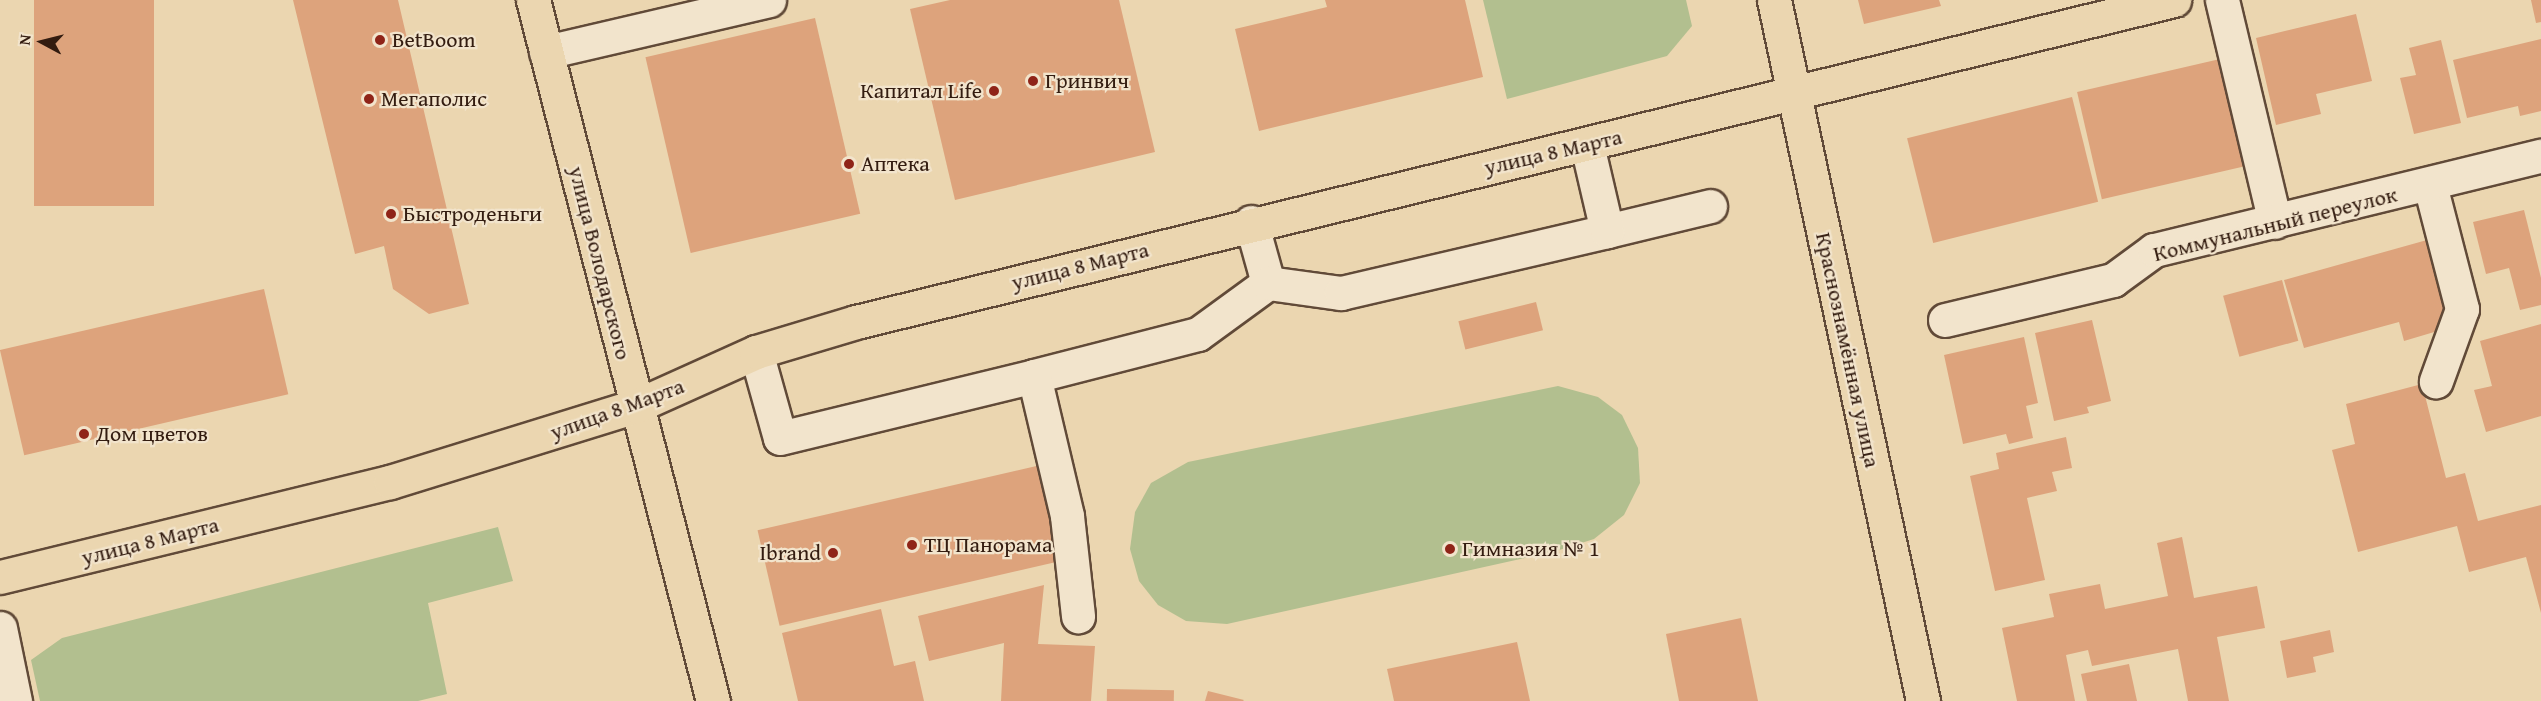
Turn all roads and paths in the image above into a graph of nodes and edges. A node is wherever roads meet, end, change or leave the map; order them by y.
1 (533, 0) edge
2 (770, 0) edge
3 (1774, 0) edge
4 (2174, 0) edge
5 (2222, 0) edge
6 (546, 52) junction
7 (1794, 93) junction
8 (1587, 145) junction
9 (2541, 156) edge
10 (2430, 185) junction
11 (1710, 206) dead end
12 (1251, 222) junction
13 (2275, 222) junction
14 (1607, 231) junction
15 (1268, 283) junction
16 (1945, 320) dead end
17 (756, 352) junction
18 (1034, 376) junction
19 (2436, 381) dead end
20 (636, 406) junction
21 (0, 577) edge
22 (1078, 616) dead end
23 (0, 628) edge
24 (15, 701) edge
25 (712, 701) edge
26 (1923, 701) edge

1 - 6 main road, улица Володарского
2 - 6 street
3 - 7 main road, Краснознамённая улица
4 - 7 main road, улица 8 Марта
5 - 13 street
6 - 20 main road, улица Володарского
7 - 8 main road, улица 8 Марта
7 - 26 main road, Краснознамённая улица
8 - 12 main road, улица 8 Марта
8 - 14 street
9 - 10 street, Коммунальный переулок
10 - 13 street, Коммунальный переулок
10 - 19 street
11 - 14 street
12 - 15 street
12 - 17 main road, улица 8 Марта
13 - 16 street, Коммунальный переулок
14 - 15 street
15 - 18 street
17 - 18 street
17 - 20 main road, улица 8 Марта
18 - 22 street
20 - 21 main road, улица 8 Марта
20 - 25 main road, улица Володарского
23 - 24 street

